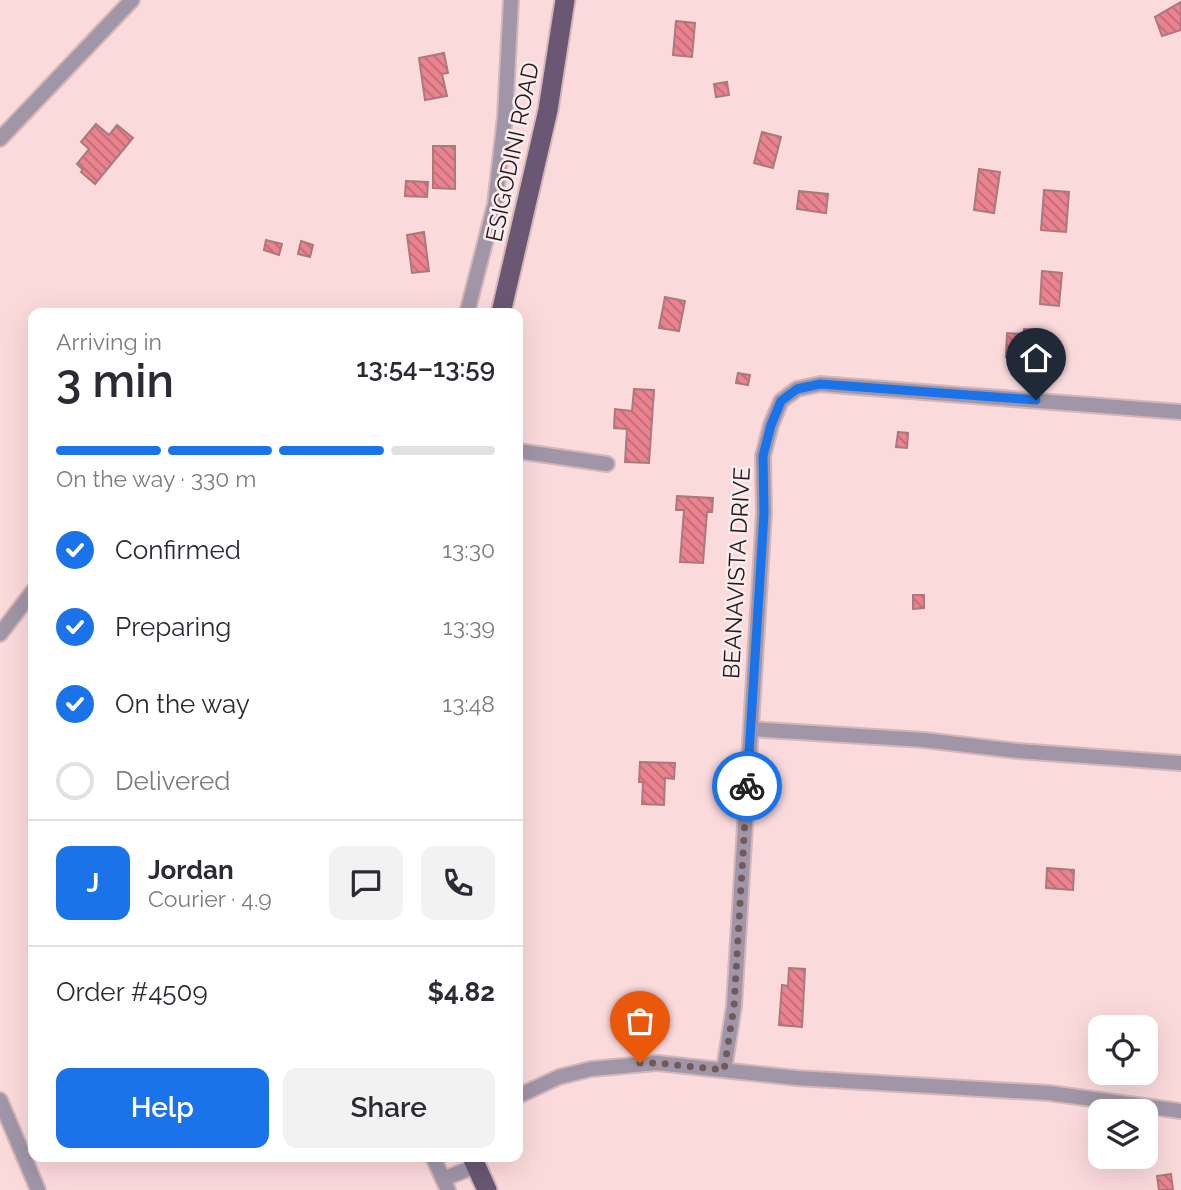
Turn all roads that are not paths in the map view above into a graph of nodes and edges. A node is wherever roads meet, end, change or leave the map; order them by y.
1 (132, 0) edge
2 (511, 0) edge
3 (565, 0) edge
4 (0, 139) edge
5 (468, 308) edge
6 (502, 308) edge
7 (1181, 412) edge
8 (523, 453) edge
9 (607, 464) dead end
10 (28, 598) edge
11 (0, 634) edge
12 (751, 729) junction
13 (1181, 763) edge
14 (724, 1070) junction
15 (523, 1094) edge
16 (0, 1100) edge
17 (1181, 1111) edge
18 (435, 1162) edge
19 (473, 1162) edge
20 (474, 1162) edge
21 (446, 1185) edge
22 (38, 1190) edge
23 (487, 1190) edge

1 - 4 street
2 - 5 street
3 - 6 main road, ESIGODINI ROAD
7 - 12 street, BEANAVISTA DRIVE
8 - 9 street
10 - 11 street
12 - 13 street
12 - 14 street, BEANAVISTA DRIVE
14 - 15 street
14 - 17 street
16 - 22 street
18 - 21 street
19 - 21 street
20 - 23 main road

